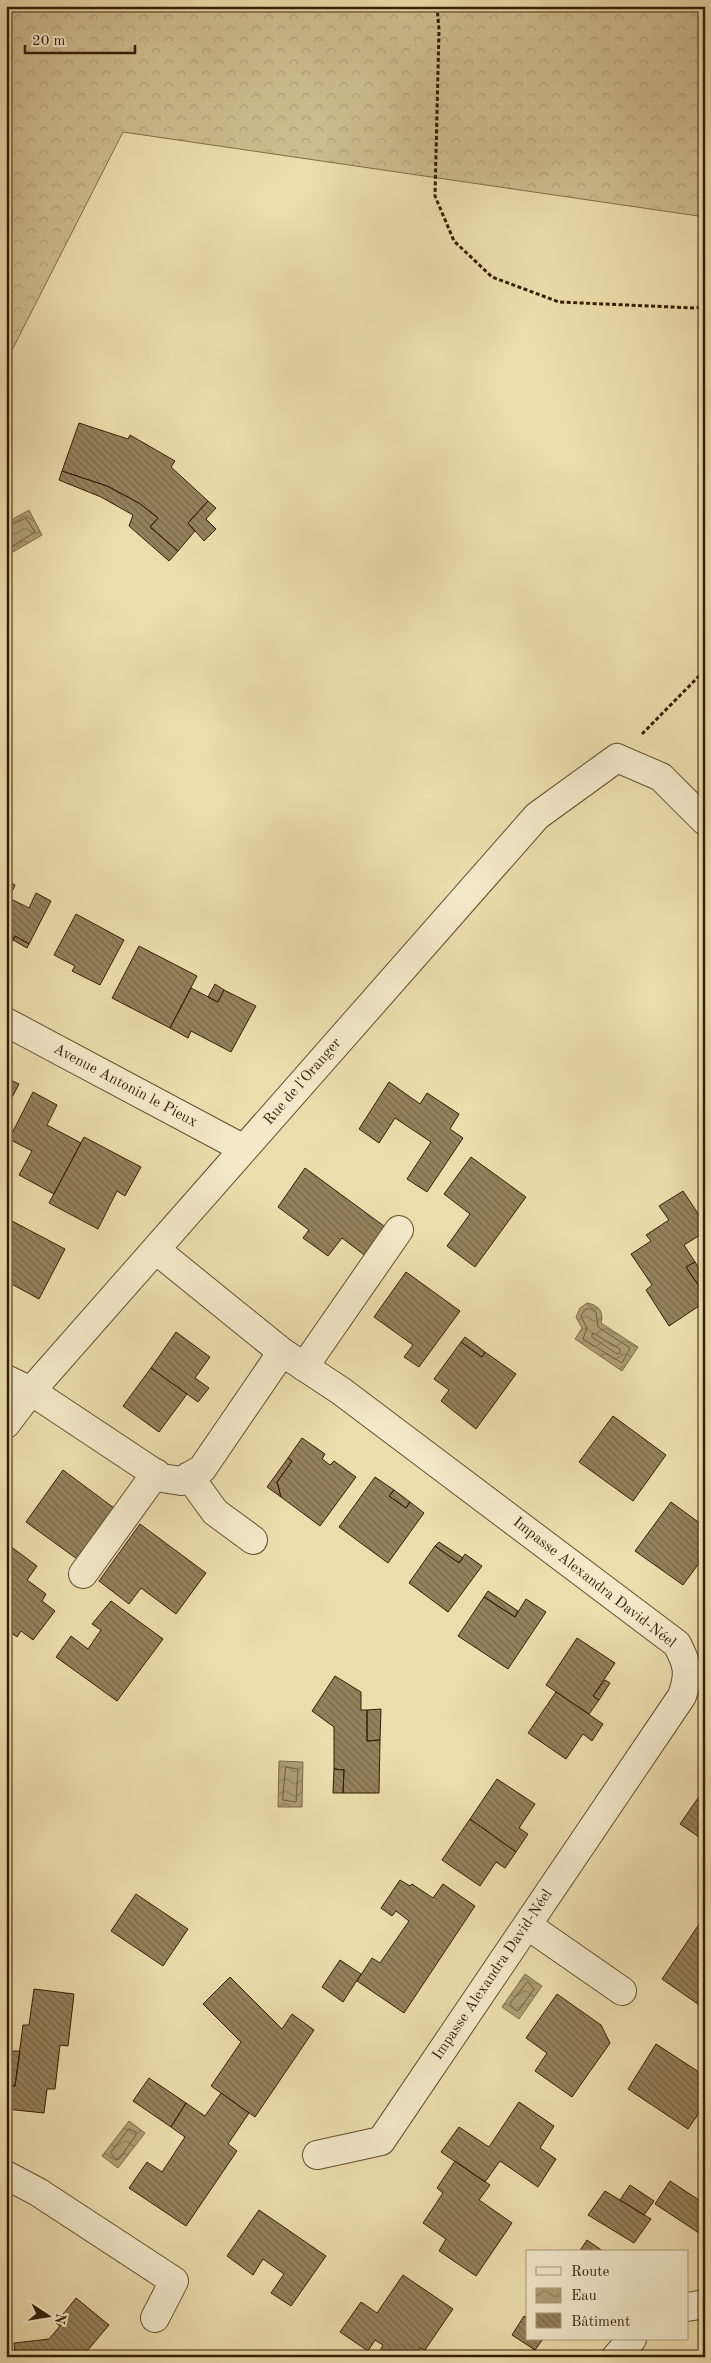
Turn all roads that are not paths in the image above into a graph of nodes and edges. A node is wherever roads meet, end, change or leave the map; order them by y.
1 (705, 821) edge
2 (6, 1022) edge
3 (244, 1150) junction
4 (400, 1230) dead end
5 (156, 1250) junction
6 (293, 1360) junction
7 (6, 1379) edge
8 (31, 1391) junction
9 (6, 1424) edge
10 (156, 1473) junction
11 (189, 1476) junction
12 (253, 1540) dead end
13 (83, 1574) dead end
14 (527, 1925) junction
15 (622, 1991) dead end
16 (317, 2155) dead end
17 (6, 2175) edge
18 (705, 2304) edge
19 (688, 2307) edge
20 (155, 2318) dead end
21 (631, 2340) edge
22 (616, 2357) edge

1 - 3 street, Rue de l'Oranger
2 - 3 street, Avenue Antonin le Pieux
3 - 5 street, Rue de l'Oranger
4 - 6 street
5 - 6 street, Impasse Alexandra David-Néel
5 - 8 street, Rue de l'Oranger
6 - 11 street
6 - 14 street, Impasse Alexandra David-Néel
7 - 8 street
8 - 9 street, Rue de l'Oranger
8 - 10 street
10 - 11 street
10 - 13 street
11 - 12 street
14 - 15 street
14 - 16 street, Impasse Alexandra David-Néel
17 - 20 street
18 - 19 street
21 - 22 street

